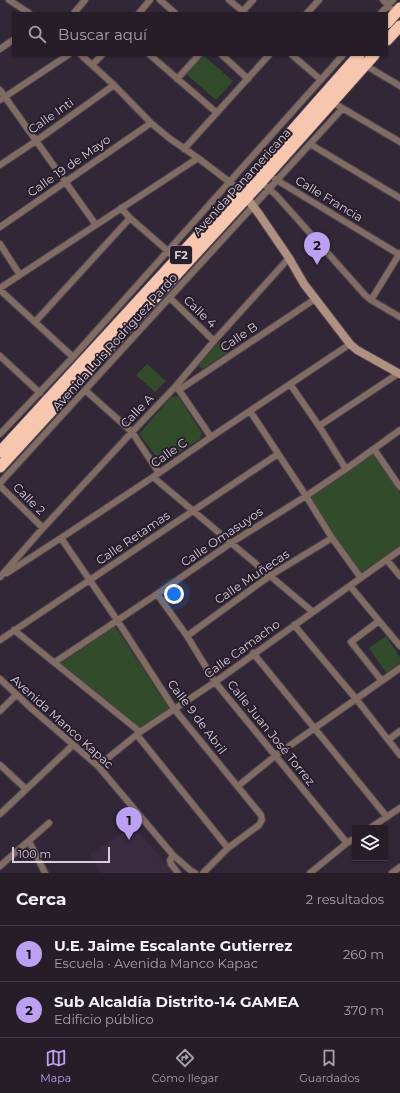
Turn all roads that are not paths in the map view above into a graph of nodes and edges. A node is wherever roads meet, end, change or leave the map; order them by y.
1 (9, 0) edge
2 (85, 0) edge
3 (150, 0) edge
4 (160, 0) edge
5 (229, 0) edge
6 (253, 0) edge
7 (319, 0) edge
8 (383, 0) edge
9 (18, 2) edge
10 (394, 7) edge
11 (28, 12) edge
12 (75, 12) edge
13 (140, 12) edge
14 (173, 12) edge
15 (244, 12) edge
16 (308, 12) edge
17 (383, 12) edge
18 (388, 21) edge
19 (400, 26) edge
20 (388, 39) edge
21 (12, 41) edge
22 (0, 49) edge
23 (66, 56) edge
24 (82, 56) edge
25 (101, 56) edge
26 (151, 56) edge
27 (198, 56) edge
28 (223, 56) edge
29 (268, 56) edge
30 (293, 56) edge
31 (342, 56) edge
32 (358, 56) edge
33 (373, 56) edge
34 (92, 65) junction
35 (365, 65) junction
36 (248, 78) junction
37 (177, 79) junction
38 (321, 80) junction
39 (114, 85) junction
40 (400, 86) edge
41 (0, 90) edge
42 (2, 99) edge
43 (332, 102) junction
44 (342, 109) junction
45 (217, 113) junction
46 (150, 123) junction
47 (36, 141) junction
48 (400, 142) edge
49 (310, 144) junction
50 (184, 150) junction
51 (252, 157) junction
52 (198, 158) junction
53 (0, 165) edge
54 (269, 173) junction
55 (230, 181) junction
56 (65, 183) junction
57 (265, 186) junction
58 (244, 193) junction
59 (400, 198) edge
60 (254, 206) junction
61 (122, 208) junction
62 (130, 218) junction
63 (96, 225) junction
64 (0, 227) edge
65 (0, 244) edge
66 (168, 251) junction
67 (400, 254) edge
68 (289, 258) junction
69 (178, 259) junction
70 (20, 275) junction
71 (0, 289) edge
72 (170, 298) junction
73 (315, 299) junction
74 (371, 300) junction
75 (400, 317) edge
76 (35, 322) junction
77 (214, 341) junction
78 (350, 344) junction
79 (0, 356) edge
80 (73, 357) junction
81 (400, 373) edge
82 (290, 384) junction
83 (177, 389) junction
84 (85, 390) junction
85 (40, 392) junction
86 (250, 411) junction
87 (319, 426) junction
88 (400, 430) edge
89 (132, 432) junction
90 (0, 434) edge
91 (211, 437) junction
92 (374, 449) junction
93 (0, 452) edge
94 (278, 454) junction
95 (0, 467) edge
96 (346, 469) junction
97 (159, 473) junction
98 (153, 477) junction
99 (0, 485) edge
100 (400, 487) edge
101 (306, 496) junction
102 (193, 511) junction
103 (43, 528) junction
104 (62, 538) junction
105 (332, 538) junction
106 (231, 543) junction
107 (400, 550) edge
108 (387, 560) junction
109 (271, 575) junction
110 (400, 576) edge
111 (0, 577) edge
112 (360, 578) junction
113 (89, 580) junction
114 (350, 586) junction
115 (157, 594) junction
116 (313, 612) junction
117 (117, 620) junction
118 (379, 621) junction
119 (294, 625) junction
120 (14, 630) junction
121 (186, 636) junction
122 (0, 640) edge
123 (400, 646) edge
124 (254, 653) junction
125 (55, 662) junction
126 (400, 668) edge
127 (0, 679) edge
128 (382, 681) junction
129 (215, 682) junction
130 (16, 695) junction
131 (357, 700) junction
132 (175, 710) junction
133 (0, 711) edge
134 (316, 729) junction
135 (400, 731) edge
136 (138, 734) junction
137 (388, 740) junction
138 (73, 744) junction
139 (400, 755) edge
140 (275, 756) junction
141 (0, 765) edge
142 (98, 766) junction
143 (238, 786) junction
144 (26, 789) junction
145 (399, 810) edge
146 (0, 814) edge
147 (387, 817) junction
148 (49, 822) dead end
149 (375, 825) edge
150 (29, 840) junction
151 (352, 840) edge
152 (347, 843) junction
153 (228, 848) junction
154 (173, 855) junction
155 (0, 866) edge
156 (400, 867) edge
157 (45, 873) edge
158 (178, 873) edge
159 (195, 873) edge
160 (203, 873) edge
161 (310, 873) edge
162 (392, 873) edge

1 - 9 street
2 - 12 street
3 - 13 street
4 - 14 street
5 - 15 street
6 - 15 street
7 - 16 street
8 - 10 street
9 - 11 street
10 - 17 street
10 - 18 highway
19 - 20 highway
21 - 22 street
23 - 42 street
24 - 34 street
25 - 34 street
26 - 37 street
27 - 37 street
28 - 36 street
29 - 36 street
30 - 38 street
31 - 38 street, Avenida Panamericana
32 - 54 highway, Avenida Panamericana / F2
33 - 35 highway, Avenida Panamericana / F2
34 - 39 street
35 - 40 street
35 - 43 highway, Avenida Panamericana / F2
36 - 45 street
37 - 45 street
38 - 51 street, Avenida Panamericana
39 - 46 street
39 - 47 street, Calle Inti
41 - 42 street
42 - 47 street
43 - 44 street
43 - 54 highway, Avenida Panamericana / F2
44 - 48 street
44 - 49 street
45 - 50 street
46 - 50 street
46 - 56 street, Calle 19 de Mayo
47 - 53 street, Calle Inti
47 - 56 street
49 - 54 street
49 - 59 street
50 - 52 street
51 - 54 street, Calle Francia
51 - 55 street, Avenida Panamericana
52 - 55 street
52 - 61 street
54 - 57 highway, Avenida Panamericana / F2
54 - 58 highway, Avenida Panamericana / F2
54 - 67 street, Calle Francia
55 - 58 street
55 - 66 street, Avenida Panamericana
56 - 63 street
56 - 64 street, Calle 19 de Mayo
57 - 58 highway, Avenida Panamericana / F2
57 - 60 street, Avenida Luis Rodriguez Pardo
57 - 74 street
58 - 60 street
58 - 69 highway, Avenida Panamericana / F2
58 - 95 highway, Avenida Panamericana / F2
60 - 68 street
60 - 72 street, Avenida Luis Rodriguez Pardo
61 - 62 street
61 - 63 street
62 - 66 street
62 - 76 street
63 - 70 street
65 - 70 street
66 - 69 street
66 - 80 street, Avenida Panamericana
67 - 74 street
68 - 73 street
68 - 77 street, Calle A
69 - 93 highway, Avenida Panamericana / F2
70 - 71 street
71 - 76 street
72 - 77 street, Calle 4
72 - 84 street, Avenida Luis Rodriguez Pardo
73 - 78 street
73 - 83 street, Calle B
74 - 75 street
76 - 80 street
77 - 83 street, Calle A
78 - 81 street
78 - 82 street, Calle C
79 - 85 street
80 - 85 street, Avenida Panamericana
81 - 87 street
82 - 86 street, Calle C
82 - 87 street
83 - 89 street, Calle A
83 - 91 street
84 - 89 street
84 - 99 street, Avenida Luis Rodriguez Pardo
85 - 90 street, Avenida Panamericana
86 - 91 street, Calle C
86 - 94 street
87 - 96 street
88 - 92 street, Calle Omasuyos
89 - 97 street
89 - 103 street, Calle A
91 - 97 street, Calle C
92 - 96 street, Calle Omasuyos
92 - 100 street
94 - 101 street
94 - 102 street, Calle Retamas
96 - 101 street, Calle Omasuyos
97 - 98 street, Calle C
98 - 102 street
98 - 104 street, Calle C
99 - 103 street, Calle 2
101 - 105 street
101 - 106 street, Calle Omasuyos
102 - 106 street
102 - 113 street, Calle Retamas
103 - 111 street, Calle A
104 - 111 street, Calle C
104 - 113 street, Calle 9 de Abril
105 - 109 street, Calle Muñecas
105 - 112 street
106 - 109 street
106 - 115 street, Calle Omasuyos
107 - 108 street, Calle Camacho
108 - 110 street
108 - 112 street, Calle Camacho
109 - 116 street
109 - 121 street, Calle Muñecas
112 - 114 street, Calle Camacho
113 - 117 street, Calle 9 de Abril
113 - 120 street, Calle Retamas
114 - 116 street, Calle Camacho
114 - 118 street
115 - 117 street, Calle Omasuyos
115 - 121 street, Calle Juan José Torrez
116 - 119 street, Calle Camacho
117 - 125 street, Calle Omasuyos
117 - 132 street, Calle 9 de Abril
118 - 123 street
118 - 128 street
119 - 124 street, Calle Camacho
119 - 131 street
120 - 122 street, Calle Retamas
120 - 125 street
121 - 129 street, Calle Juan José Torrez
124 - 129 street, Calle Camacho
124 - 134 street
125 - 136 street
126 - 128 street
127 - 130 street, Avenida Manco Kapac
128 - 131 street
129 - 132 street, Calle Camacho
129 - 140 street, Calle Juan José Torrez
130 - 133 street
130 - 138 street, Avenida Manco Kapac
131 - 134 street
131 - 137 street
132 - 136 street, Calle Camacho
132 - 143 street, Calle 9 de Abril
134 - 140 street
134 - 147 street
135 - 137 street
136 - 142 street, Calle Camacho
136 - 153 street
137 - 139 street
138 - 142 street, Avenida Manco Kapac
138 - 144 street
140 - 143 street
140 - 152 street, Calle Juan José Torrez
141 - 144 street
142 - 154 street, Avenida Manco Kapac
143 - 153 street, Calle 9 de Abril
144 - 146 street
145 - 147 street
147 - 149 street
148 - 150 street
150 - 155 street
150 - 157 street
151 - 152 street
152 - 161 street
153 - 160 street, Calle 9 de Abril
154 - 158 street, Avenida Manco Kapac
154 - 159 street
156 - 162 street

